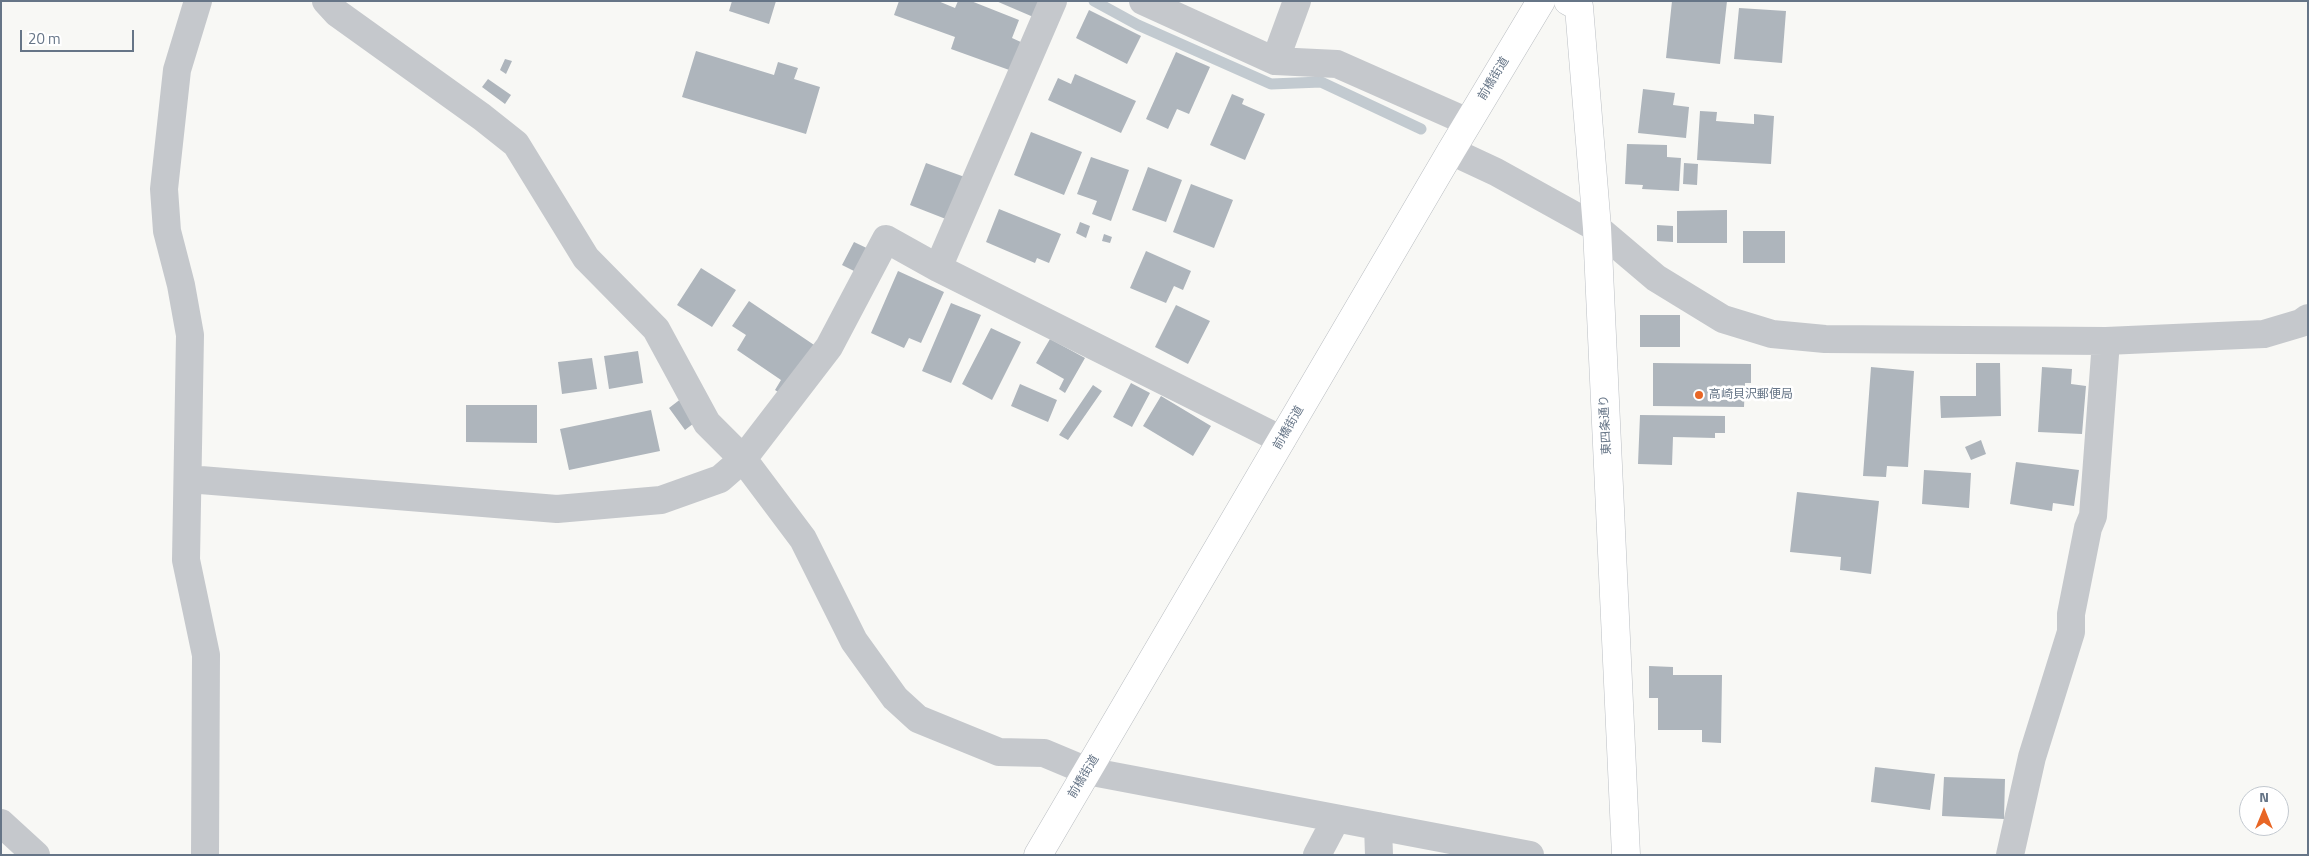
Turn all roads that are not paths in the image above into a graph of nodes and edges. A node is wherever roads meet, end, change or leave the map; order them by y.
1 (198, 1) edge
2 (326, 1) edge
3 (1053, 1) edge
4 (1143, 1) edge
5 (1297, 1) edge
6 (1541, 1) edge
7 (1568, 1) edge
8 (1275, 61) junction
9 (1468, 122) junction
10 (1450, 151) junction
11 (1597, 228) junction
12 (938, 268) junction
13 (2308, 318) edge
14 (2106, 341) junction
15 (1282, 440) junction
16 (743, 458) junction
17 (188, 479) junction
18 (1087, 771) junction
19 (1336, 819) junction
20 (1, 823) edge
21 (1378, 826) junction
22 (36, 855) edge
23 (205, 855) edge
24 (1038, 855) edge
25 (1317, 855) edge
26 (1379, 855) edge
27 (1530, 855) edge
28 (1626, 855) edge
29 (2010, 855) edge

1 - 17 street
2 - 16 street
3 - 12 street
4 - 8 street
5 - 8 street
6 - 9 main road, 前橋街道
7 - 11 main road, 東四条通り
8 - 9 street
9 - 10 main road, 前橋街道
10 - 11 street
10 - 15 main road, 前橋街道
11 - 14 street
11 - 28 main road, 東四条通り
12 - 15 street
12 - 16 street
13 - 14 street
14 - 29 street
15 - 18 main road, 前橋街道
16 - 17 street
16 - 18 street
17 - 23 street
18 - 19 street
18 - 24 main road, 前橋街道
19 - 21 street
19 - 25 street
20 - 22 street
21 - 26 street
21 - 27 street

